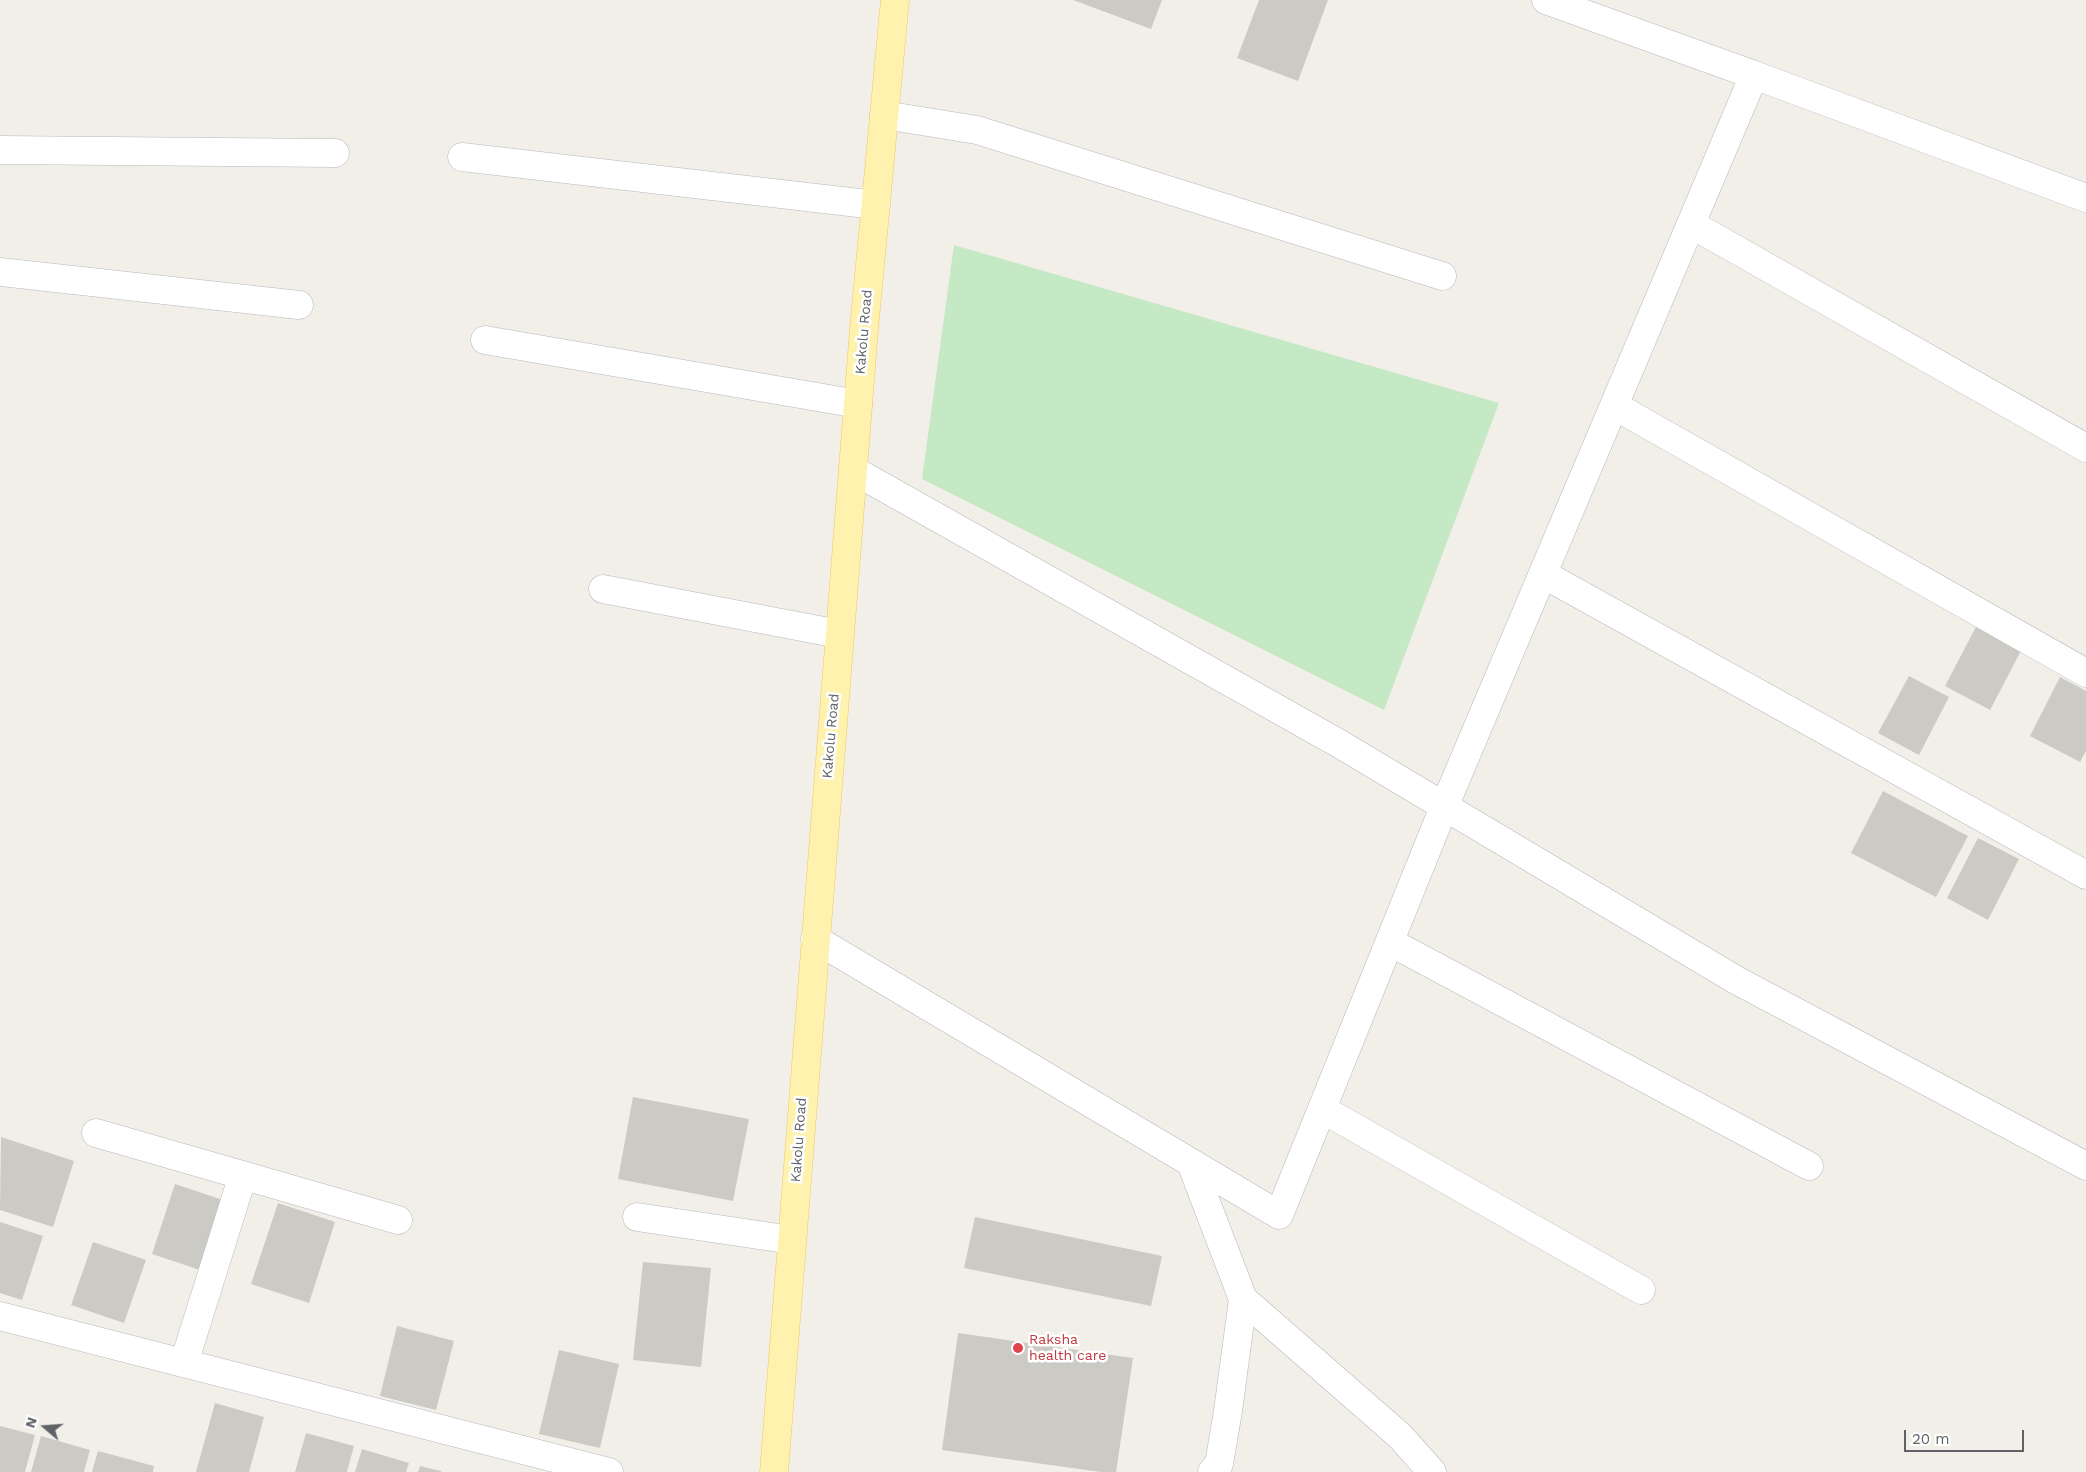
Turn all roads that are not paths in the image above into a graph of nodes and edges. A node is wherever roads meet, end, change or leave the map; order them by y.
1 (895, 0) edge
2 (1546, 0) edge
3 (1754, 75) junction
4 (884, 115) junction
5 (0, 150) edge
6 (335, 153) dead end
7 (462, 157) dead end
8 (2086, 198) edge
9 (876, 205) junction
10 (1691, 224) junction
11 (0, 272) edge
12 (1442, 276) dead end
13 (299, 305) dead end
14 (485, 340) dead end
15 (858, 404) junction
16 (1614, 406) junction
17 (2086, 448) edge
18 (853, 470) junction
19 (1543, 574) junction
20 (603, 589) dead end
21 (840, 634) junction
22 (2086, 673) edge
23 (1444, 807) junction
24 (2086, 875) edge
25 (815, 939) junction
26 (1390, 942) junction
27 (1322, 1108) junction
28 (96, 1133) dead end
29 (1191, 1163) junction
30 (1809, 1166) dead end
31 (2086, 1166) edge
32 (243, 1175) junction
33 (637, 1217) dead end
34 (398, 1220) dead end
35 (792, 1240) junction
36 (1641, 1290) dead end
37 (1243, 1299) junction
38 (0, 1316) edge
39 (184, 1363) junction
40 (609, 1472) edge
41 (774, 1472) edge
42 (1212, 1472) edge
43 (1432, 1472) edge

1 - 4 main road, Kakolu Road
2 - 3 street
3 - 8 street
3 - 10 street
4 - 9 main road, Kakolu Road
4 - 12 street
5 - 6 street
7 - 9 street
9 - 15 main road, Kakolu Road
10 - 16 street
10 - 17 street
11 - 13 street
14 - 15 street
15 - 18 main road, Kakolu Road
16 - 19 street
16 - 22 street
18 - 21 main road, Kakolu Road
18 - 23 street
19 - 23 street
19 - 24 street
20 - 21 street
21 - 25 main road, Kakolu Road
23 - 26 street
23 - 31 street
25 - 29 street
25 - 35 main road, Kakolu Road
26 - 27 street
26 - 30 street
27 - 29 street
27 - 36 street
28 - 32 street
29 - 37 street
32 - 34 street
32 - 39 street
33 - 35 street
35 - 41 main road, Kakolu Road
37 - 42 street
37 - 43 street
38 - 39 street
39 - 40 street

